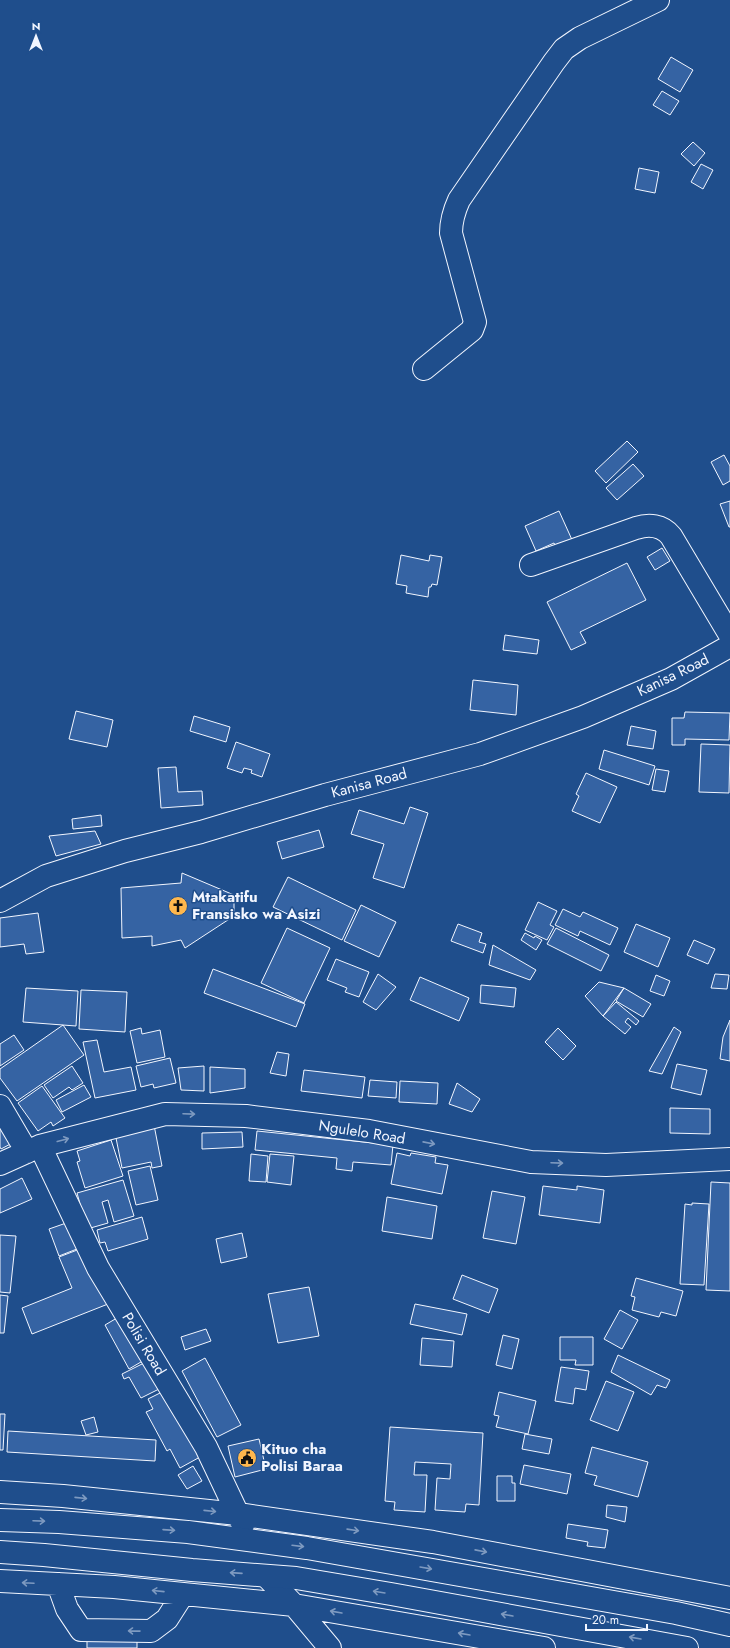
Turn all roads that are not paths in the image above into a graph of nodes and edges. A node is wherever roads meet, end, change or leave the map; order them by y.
1 (658, 0) edge
2 (424, 369) dead end
3 (531, 565) dead end
4 (730, 636) edge
5 (730, 646) edge
6 (0, 900) edge
7 (0, 1106) edge
8 (34, 1149) junction
9 (730, 1159) edge
10 (0, 1164) edge
11 (0, 1492) edge
12 (238, 1514) junction
13 (0, 1520) edge
14 (250, 1540) junction
15 (0, 1552) edge
16 (266, 1576) junction
17 (0, 1581) edge
18 (58, 1584) junction
19 (183, 1594) junction
20 (730, 1598) edge
21 (294, 1605) junction
22 (730, 1624) edge
23 (330, 1648) edge
24 (544, 1648) edge
25 (687, 1648) edge

1 - 2 main road
3 - 4 main road
5 - 6 main road, Kanisa Road
7 - 8 main road, Polisi Road
8 -> 9 main road, Ngulelo Road
8 - 10 main road, Ngulelo Road
8 - 12 main road, Polisi Road
11 -> 12 main road
12 - 14 main road, Polisi Road
12 -> 20 main road
13 -> 14 main road
14 -> 22 main road
16 -> 15 main road
16 - 21 main road
25 -> 16 main road
18 -> 17 main road
19 -> 18 main road
19 -> 18 main road
19 - 21 main road
21 - 23 main road
24 -> 21 main road

